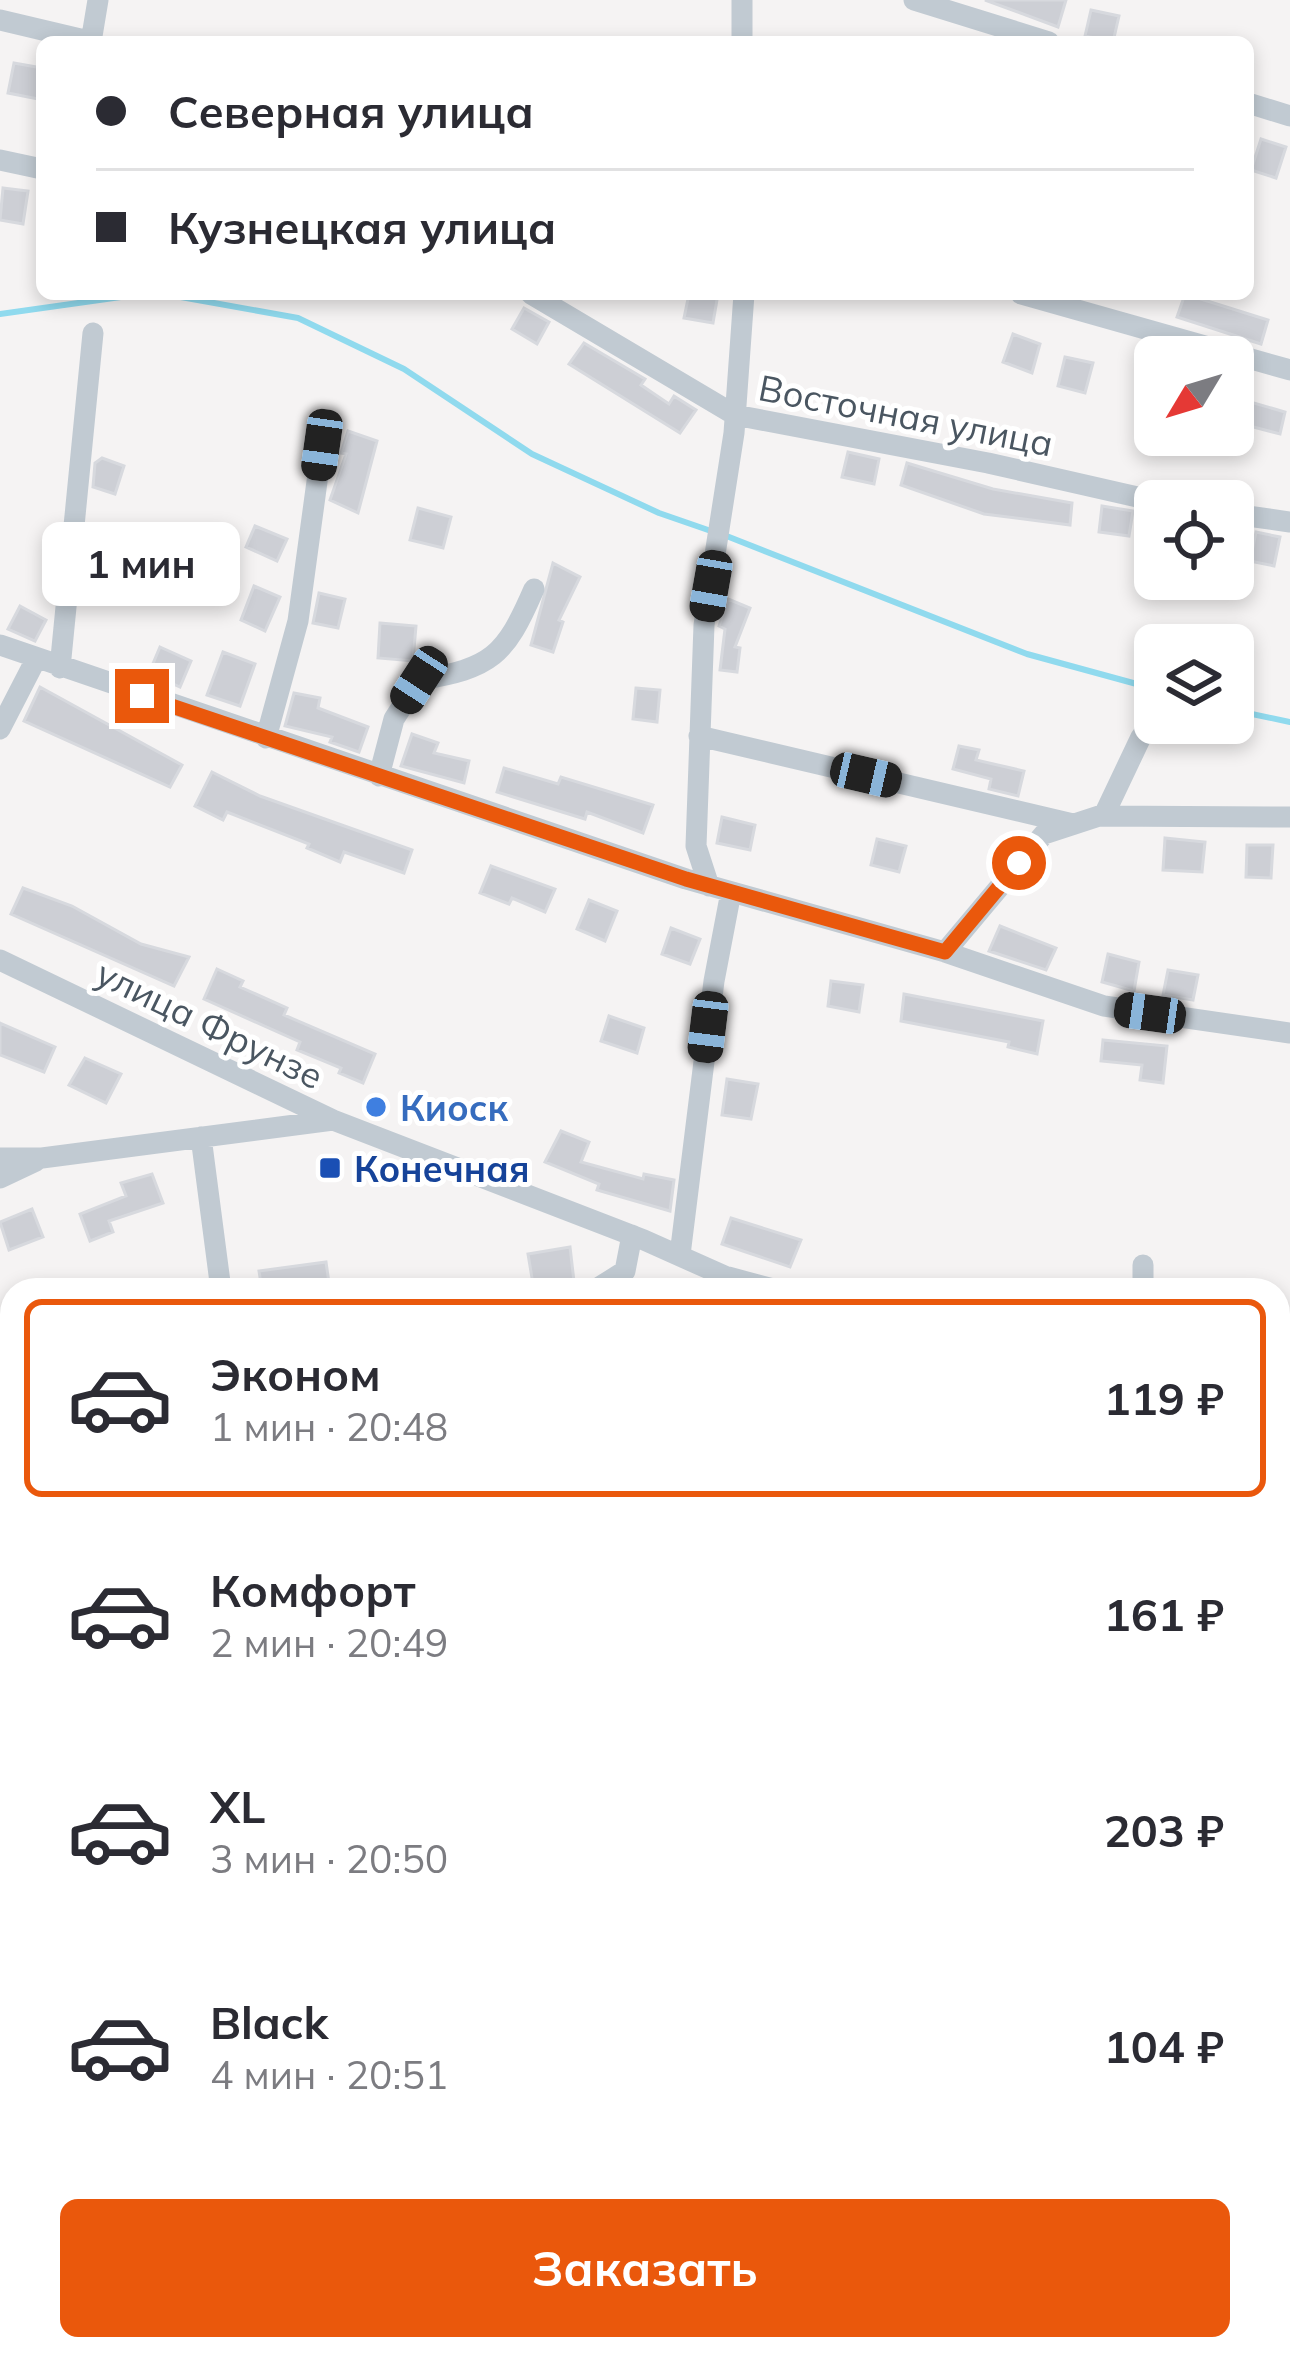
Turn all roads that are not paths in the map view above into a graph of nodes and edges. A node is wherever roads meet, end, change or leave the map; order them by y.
1 (98, 0) edge
2 (742, 0) edge
3 (914, 0) edge
4 (0, 20) edge
5 (67, 36) edge
6 (93, 36) edge
7 (742, 36) edge
8 (1030, 36) edge
9 (1254, 106) edge
10 (1290, 116) edge
11 (0, 160) edge
12 (36, 168) edge
13 (541, 300) edge
14 (744, 300) edge
15 (1042, 300) edge
16 (93, 333) dead end
17 (1290, 370) edge
18 (735, 415) junction
19 (322, 445) dead end
20 (1134, 497) edge
21 (1254, 517) edge
22 (1290, 522) edge
23 (535, 589) dead end
24 (0, 645) edge
25 (35, 661) junction
26 (59, 668) junction
27 (0, 728) edge
28 (699, 736) junction
29 (266, 738) junction
30 (1138, 744) edge
31 (379, 776) junction
32 (1104, 815) junction
33 (1290, 818) edge
34 (1074, 824) junction
35 (720, 889) junction
36 (945, 952) junction
37 (0, 960) edge
38 (1290, 1033) edge
39 (333, 1120) junction
40 (201, 1137) junction
41 (0, 1158) edge
42 (42, 1158) junction
43 (0, 1178) edge
44 (632, 1235) junction
45 (680, 1255) junction
46 (1143, 1265) dead end
47 (219, 1278) edge
48 (614, 1278) edge
49 (720, 1278) edge
50 (1143, 1278) edge

1 - 6 street
2 - 7 street
3 - 8 street
4 - 5 street
9 - 10 street
11 - 12 street
13 - 18 street, Восточная улица
14 - 18 street
15 - 17 street
16 - 26 street
18 - 20 street, Восточная улица
18 - 28 street
19 - 29 street
21 - 22 street
23 - 31 street
24 - 25 street
25 - 26 street
25 - 27 street
26 - 29 street
28 - 34 street
28 - 35 street
29 - 31 street
30 - 32 street
31 - 35 street
32 - 33 street
32 - 34 street
34 - 36 street
35 - 36 street
35 - 45 street
36 - 38 street
37 - 39 street, улица Фрунзе
39 - 40 street
39 - 44 street, улица Фрунзе
40 - 42 street
40 - 47 street
41 - 42 street
42 - 43 street
44 - 45 street, улица Фрунзе
44 - 48 street
45 - 49 street, улица Фрунзе
46 - 50 street

